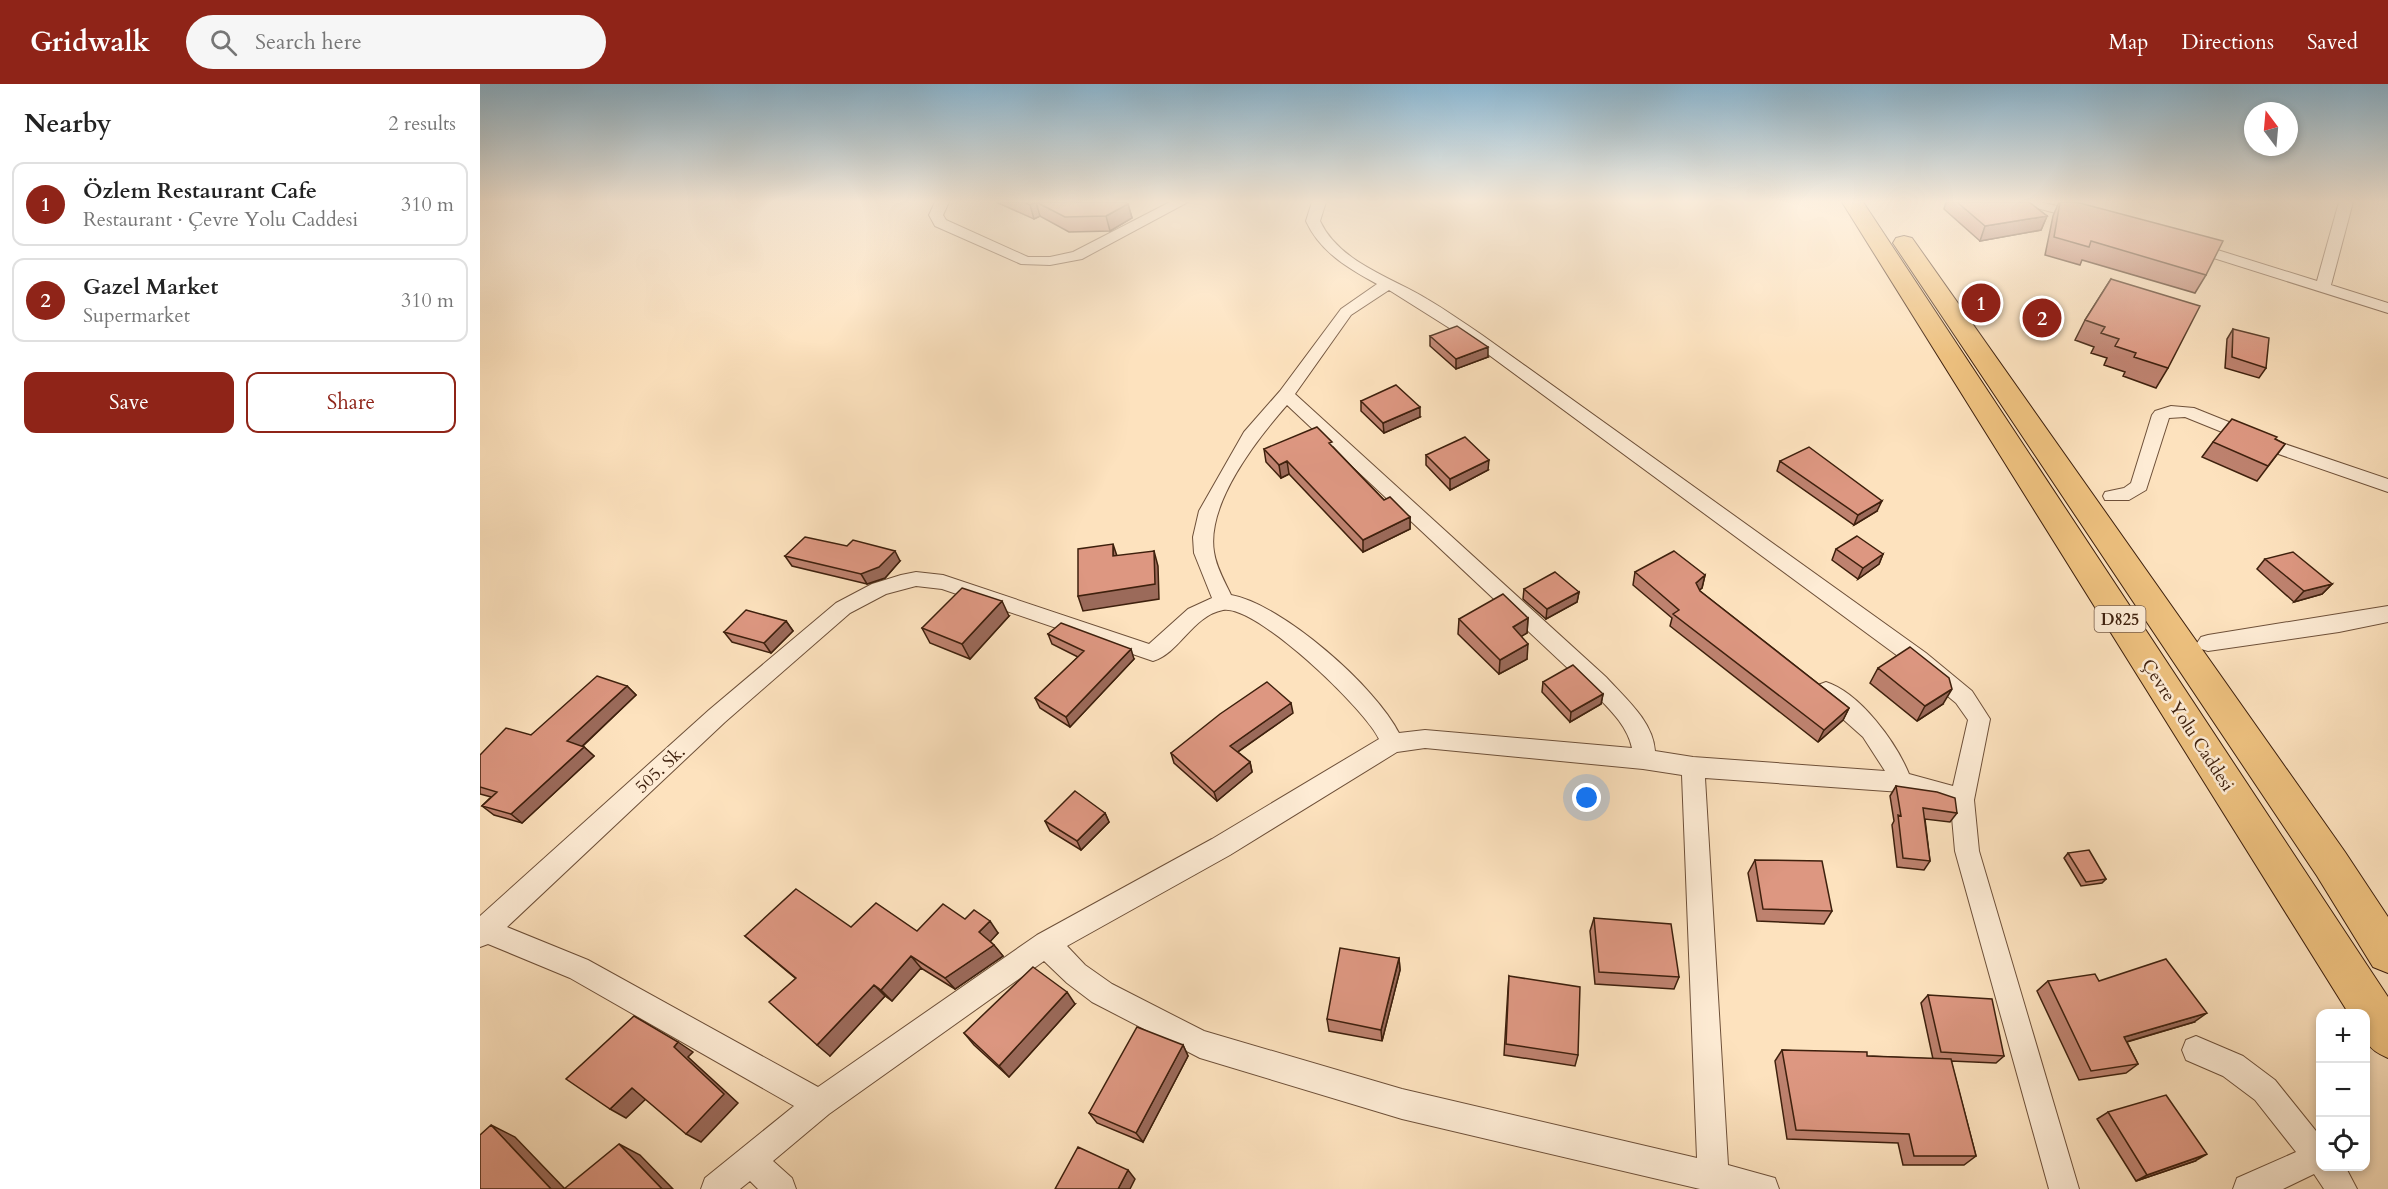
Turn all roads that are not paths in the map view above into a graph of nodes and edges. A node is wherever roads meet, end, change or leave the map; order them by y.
1 (1009, 254) edge
2 (1082, 254) edge
3 (1345, 254) edge
4 (1885, 254) edge
5 (1912, 254) edge
6 (2217, 254) edge
7 (2332, 254) edge
8 (1387, 284) junction
9 (2323, 286) junction
10 (2388, 308) edge
11 (1286, 395) junction
12 (2388, 486) edge
13 (2112, 496) dead end
14 (1224, 602) junction
15 (2388, 614) edge
16 (2208, 643) dead end
17 (1813, 680) edge
18 (1392, 743) junction
19 (1643, 759) junction
20 (1693, 767) junction
21 (1900, 782) junction
22 (1962, 800) junction
23 (2331, 864) junction
24 (481, 931) edge
25 (2325, 937) junction
26 (2388, 940) edge
27 (1046, 944) junction
28 (2388, 952) edge
29 (2388, 1036) edge
30 (2196, 1050) dead end
31 (2388, 1050) edge
32 (819, 1104) junction
33 (2316, 1154) edge
34 (749, 1160) junction
35 (2316, 1163) edge
36 (2329, 1171) edge
37 (1713, 1175) junction
38 (716, 1189) edge
39 (782, 1189) edge
40 (1764, 1189) edge
41 (2064, 1189) edge
42 (2248, 1189) edge
43 (2342, 1189) edge

1 - 2 street
3 - 8 street
4 - 25 highway, Çevre Yolu Caddesi / D825
5 - 23 highway, Çevre Yolu Caddesi / D825
6 - 9 street
7 - 9 street
8 - 11 street
8 - 22 street
9 - 10 street
11 - 14 street
11 - 19 street
12 - 13 street
14 - 18 street
14 - 24 street, 505. Sk.
15 - 16 street
17 - 21 street
18 - 19 street
18 - 27 street
19 - 20 street
20 - 21 street
20 - 37 street
21 - 22 street
22 - 41 street
23 - 26 highway
23 - 28 highway, Çevre Yolu Caddesi / D825
24 - 32 street
25 - 29 highway, Çevre Yolu Caddesi / D825
25 - 31 highway
27 - 32 street
27 - 37 street
30 - 33 street
32 - 34 street
34 - 38 street
34 - 39 street
35 - 42 street
36 - 43 street
37 - 40 street

